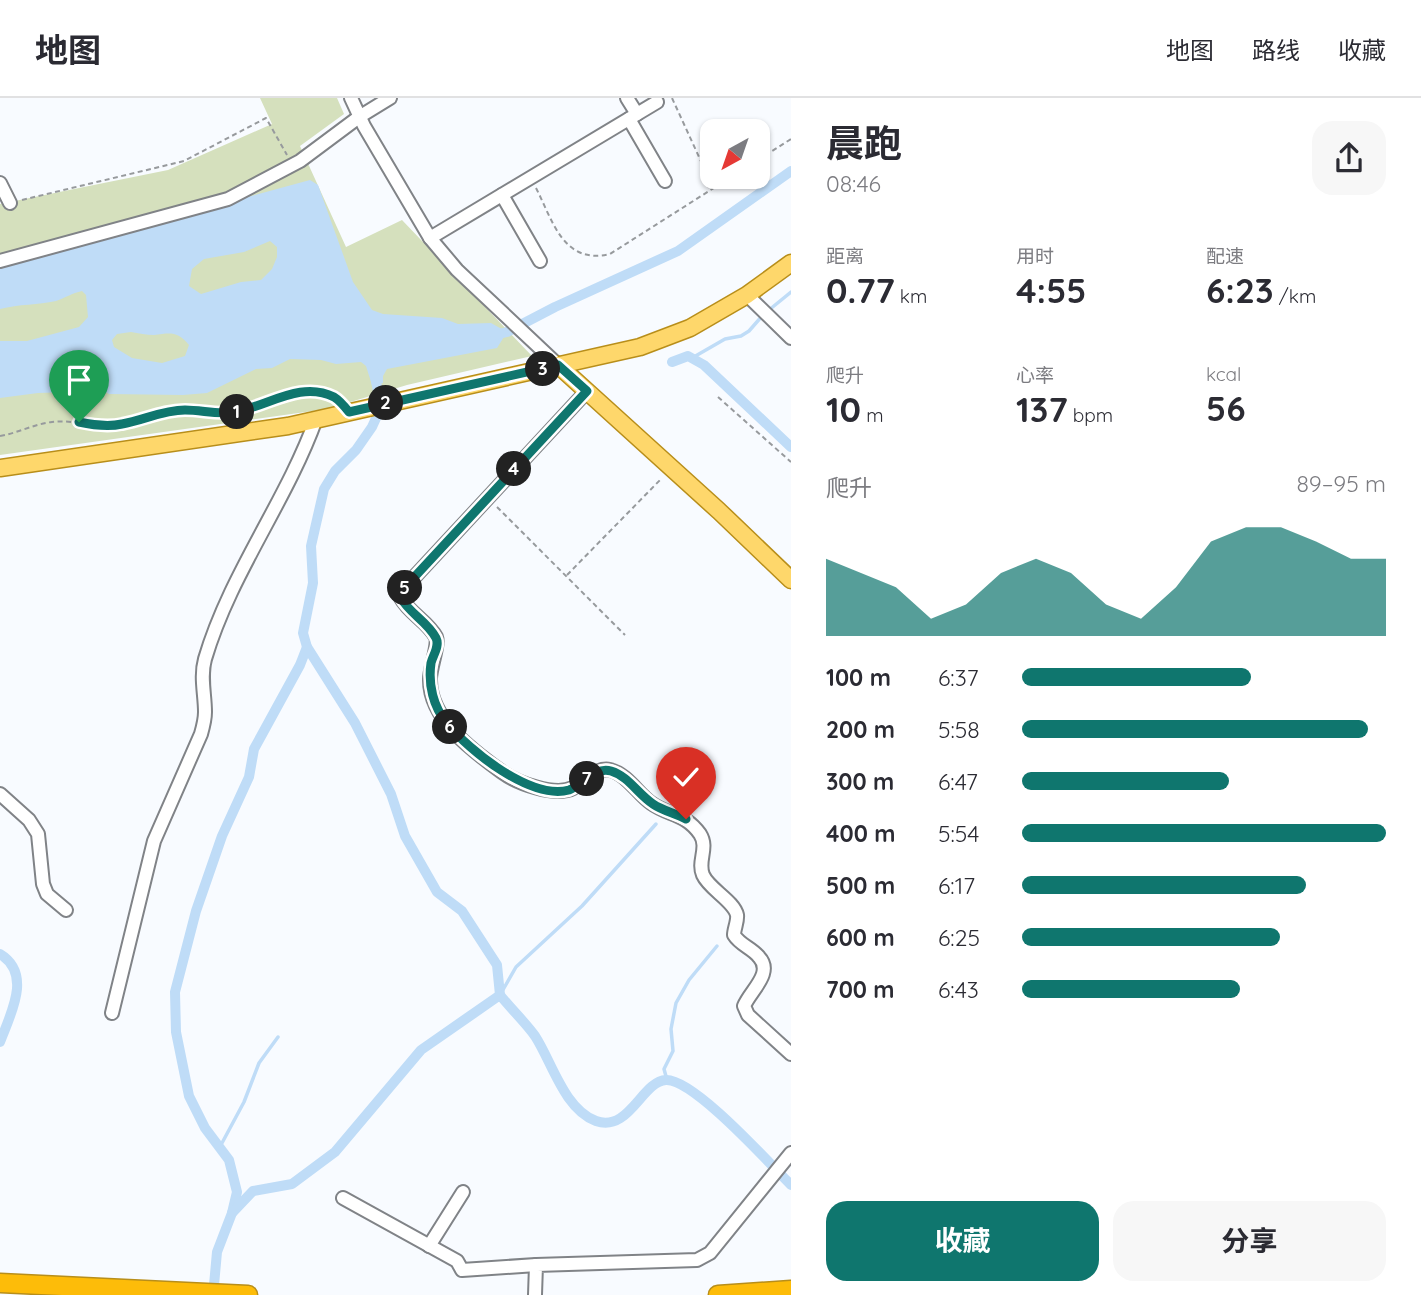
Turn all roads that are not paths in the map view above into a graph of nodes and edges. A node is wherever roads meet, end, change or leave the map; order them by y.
1 (351, 98) edge
2 (390, 98) edge
3 (627, 98) edge
4 (657, 102) dead end
5 (359, 117) junction
6 (633, 117) junction
7 (665, 181) dead end
8 (0, 183) edge
9 (502, 195) junction
10 (10, 203) road end
11 (430, 238) junction
12 (0, 261) edge
13 (540, 261) dead end
14 (791, 263) edge
15 (747, 295) junction
16 (791, 338) edge
17 (558, 365) junction
18 (587, 391) junction
19 (316, 419) junction
20 (0, 468) edge
21 (791, 580) edge
22 (0, 794) edge
23 (66, 910) dead end
24 (113, 1013) dead end
25 (791, 1054) edge
26 (791, 1153) edge
27 (463, 1192) dead end
28 (343, 1198) dead end
29 (429, 1246) junction
30 (536, 1265) junction
31 (0, 1283) edge
32 (791, 1290) edge
33 (248, 1295) edge
34 (535, 1295) edge
35 (719, 1295) edge

1 - 5 street
2 - 5 street
3 - 6 street
4 - 6 street
5 - 11 street
5 - 12 street
6 - 7 street
6 - 9 street
8 - 10 street
9 - 11 street
9 - 13 street
11 - 17 street
14 - 15 main road
15 - 16 street
15 - 17 main road
17 - 18 main road
17 - 19 main road
18 - 21 main road
18 - 25 street
19 - 20 main road
19 - 24 street
22 - 23 street
26 - 30 street
27 - 29 street
28 - 29 street
29 - 30 street
30 - 34 street
31 - 33 highway
32 - 35 highway

